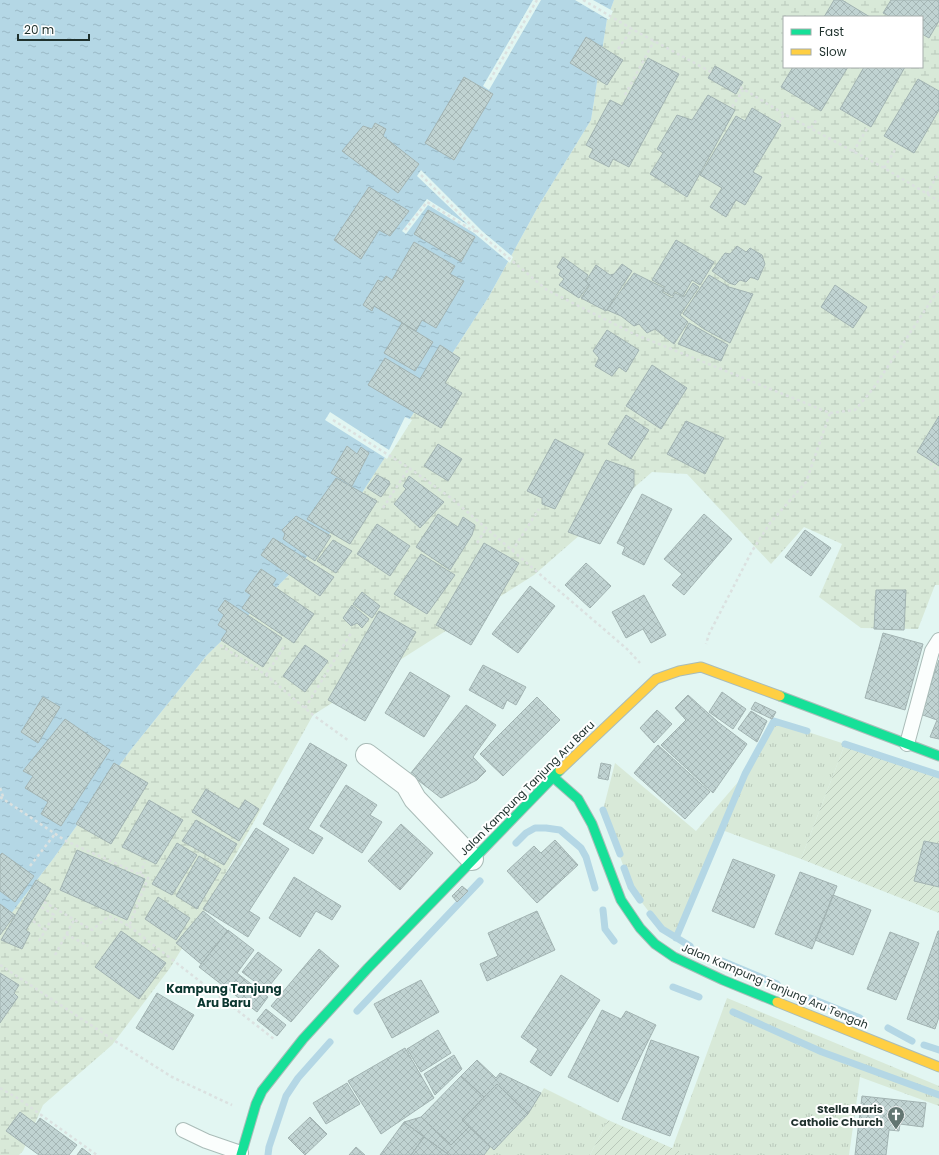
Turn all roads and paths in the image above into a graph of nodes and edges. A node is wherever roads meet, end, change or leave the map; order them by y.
1 (537, 0) edge
2 (583, 0) edge
3 (632, 29) junction
4 (654, 41) junction
5 (618, 49) dead end
6 (712, 72) dead end
7 (490, 80) dead end
8 (740, 87) dead end
9 (743, 90) junction
10 (625, 95) dead end
11 (732, 107) dead end
12 (784, 114) junction
13 (817, 119) dead end
14 (779, 123) dead end
15 (868, 127) dead end
16 (811, 128) junction
17 (895, 150) dead end
18 (853, 152) junction
19 (884, 168) junction
20 (939, 172) edge
21 (421, 175) dead end
22 (927, 194) junction
23 (939, 201) edge
24 (405, 230) dead end
25 (479, 233) junction
26 (939, 288) edge
27 (830, 413) junction
28 (333, 420) dead end
29 (930, 463) dead end
30 (409, 468) junction
31 (939, 474) edge
32 (383, 508) dead end
33 (539, 509) dead end
34 (486, 530) junction
35 (477, 543) dead end
36 (512, 551) junction
37 (350, 632) dead end
38 (939, 640) edge
39 (220, 645) dead end
40 (285, 645) dead end
41 (701, 667) junction
42 (266, 675) junction
43 (656, 679) junction
44 (305, 708) junction
45 (907, 744) junction
46 (367, 755) joint
47 (939, 756) edge
48 (553, 777) junction
49 (0, 788) edge
50 (0, 797) edge
51 (4, 800) junction
52 (55, 834) junction
53 (472, 859) junction
54 (145, 862) dead end
55 (30, 866) dead end
56 (140, 874) junction
57 (44, 902) dead end
58 (41, 907) dead end
59 (74, 920) junction
60 (33, 921) dead end
61 (130, 926) junction
62 (46, 930) junction
63 (66, 934) junction
64 (39, 941) dead end
65 (88, 946) dead end
66 (55, 955) dead end
67 (0, 965) edge
68 (291, 1053) junction
69 (939, 1068) edge
70 (0, 1088) edge
71 (253, 1115) junction
72 (183, 1130) dead end
73 (241, 1154) edge
74 (97, 1155) edge

1 - 7 path
2 - 3 path
3 - 4 path
3 - 5 path
4 - 6 path
4 - 10 path
8 - 9 path
9 - 11 path
9 - 12 path
12 - 14 path
12 - 16 path
13 - 16 path
15 - 18 path
16 - 18 path
17 - 19 path
18 - 19 path
19 - 22 path
20 - 22 path
21 - 25 path
22 - 23 path
24 - 25 path
25 - 27 path
26 - 27 path
27 - 41 path
28 - 30 path
29 - 31 path
30 - 32 path
30 - 34 path
33 - 36 path
34 - 35 path
34 - 36 path
36 - 43 path
37 - 44 path
38 - 45 lane
39 - 42 path
40 - 42 path
41 - 43 street, Jalan Kampung Tanjung Aru Baru
41 - 45 street, Jalan Kampung Tanjung Aru Baru
42 - 44 path
43 - 48 street, Jalan Kampung Tanjung Aru Baru
44 - 46 path
45 - 47 street, Jalan Kampung Tanjung Aru Baru
46 - 53 street
48 - 53 street, Jalan Kampung Tanjung Aru Baru
48 - 69 street, Jalan Kampung Tanjung Aru Tengah
49 - 51 path
50 - 51 path
51 - 52 path
52 - 55 path
52 - 56 path
53 - 68 street, Jalan Kampung Tanjung Aru Baru
54 - 56 path
56 - 61 path
57 - 59 path
58 - 62 path
59 - 61 path
59 - 63 path
60 - 62 path
61 - 68 path
62 - 64 path
63 - 65 path
63 - 66 path
67 - 71 path
68 - 71 street, Jalan Kampung Tanjung Aru Baru
70 - 74 path
71 - 73 street, Jalan Kampung Tanjung Aru Baru
72 - 73 lane

